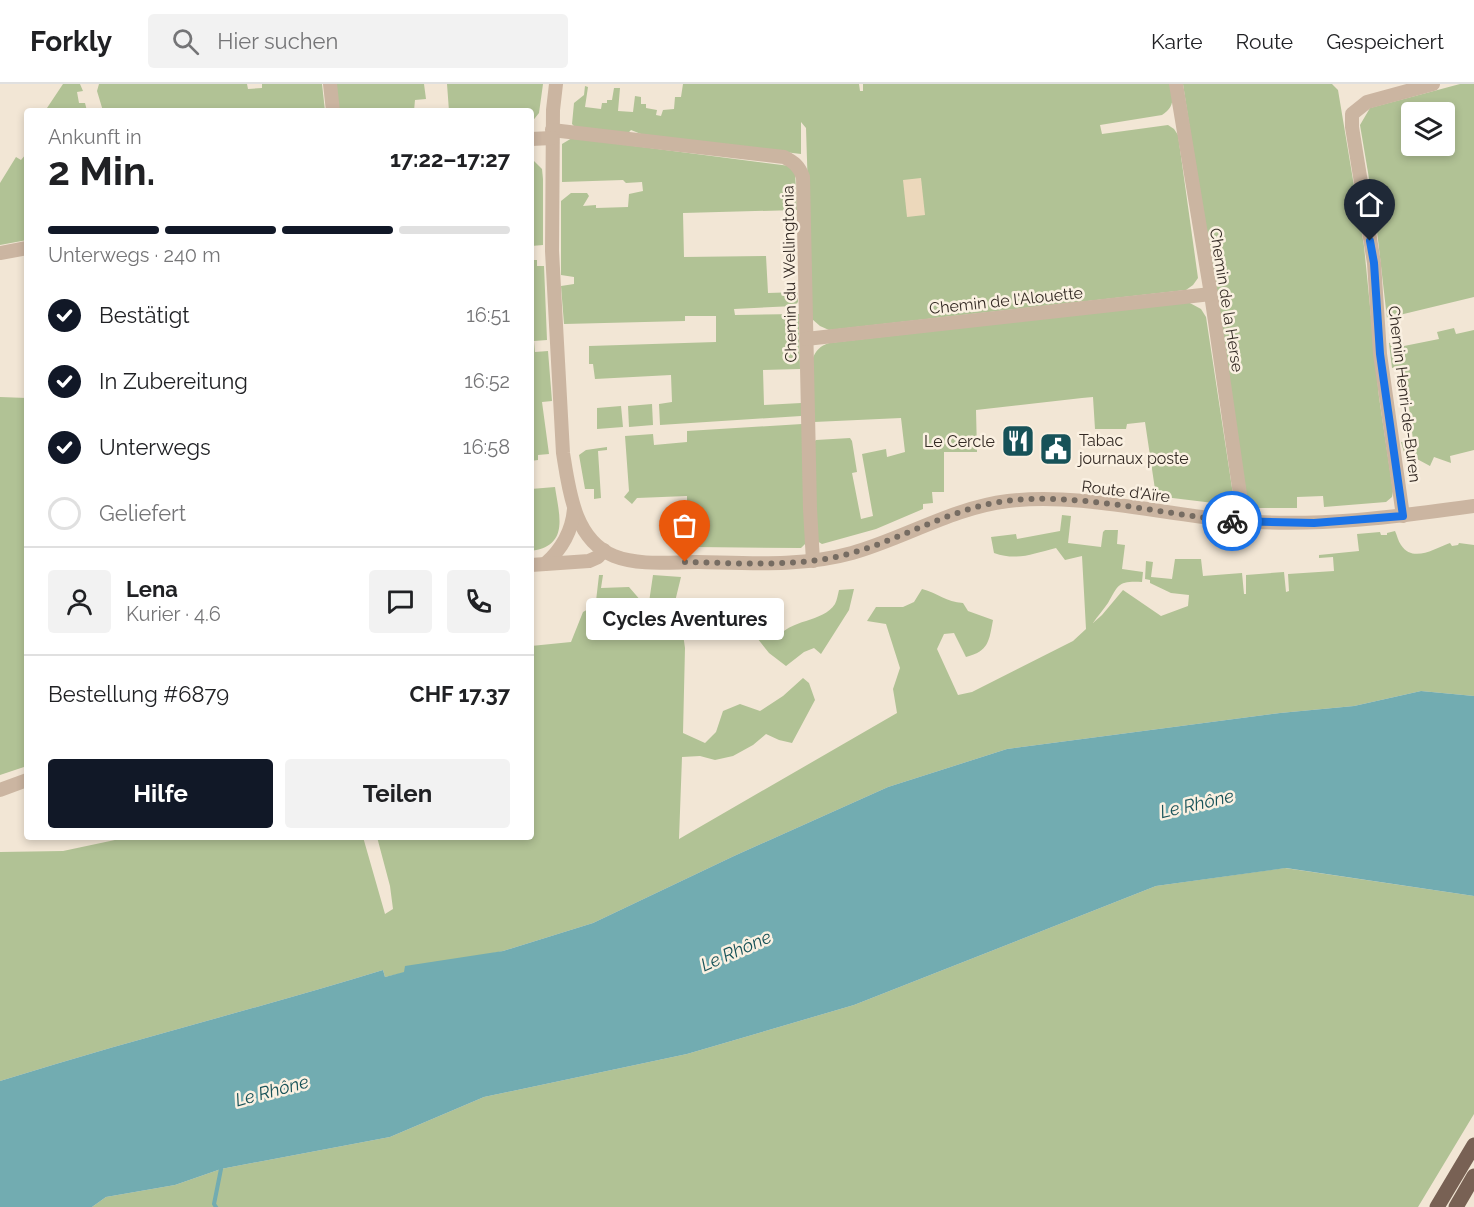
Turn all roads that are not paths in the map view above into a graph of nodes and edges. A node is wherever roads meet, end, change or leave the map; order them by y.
1 (330, 84) edge
2 (556, 84) edge
3 (1176, 84) edge
4 (1433, 84) edge
5 (333, 108) edge
6 (552, 134) junction
7 (534, 138) edge
8 (24, 249) edge
9 (0, 253) edge
10 (1210, 294) junction
11 (806, 339) junction
12 (1474, 506) edge
13 (574, 507) junction
14 (1403, 516) junction
15 (1241, 521) junction
16 (604, 550) junction
17 (813, 561) junction
18 (538, 565) edge
19 (24, 781) edge
20 (0, 790) edge
21 (1474, 1145) edge
22 (1474, 1176) edge
23 (1437, 1207) edge
24 (1456, 1207) edge

1 - 5 street
2 - 6 street
3 - 10 street, Chemin de la Herse
4 - 14 street, Chemin Henri-de-Buren
6 - 7 street, Chemin du Wellingtonia
6 - 11 street, Chemin du Wellingtonia
6 - 13 street
8 - 9 street
10 - 11 street, Chemin de l'Alouette
10 - 15 street, Chemin de la Herse
11 - 17 street, Chemin du Wellingtonia
12 - 14 street, Route d'Aïre
13 - 16 street
13 - 18 street
14 - 15 street, Route d'Aïre
15 - 17 street, Route d'Aïre
16 - 17 street, Route d'Aïre
16 - 18 street
19 - 20 street
21 - 23 main road
22 - 24 main road

